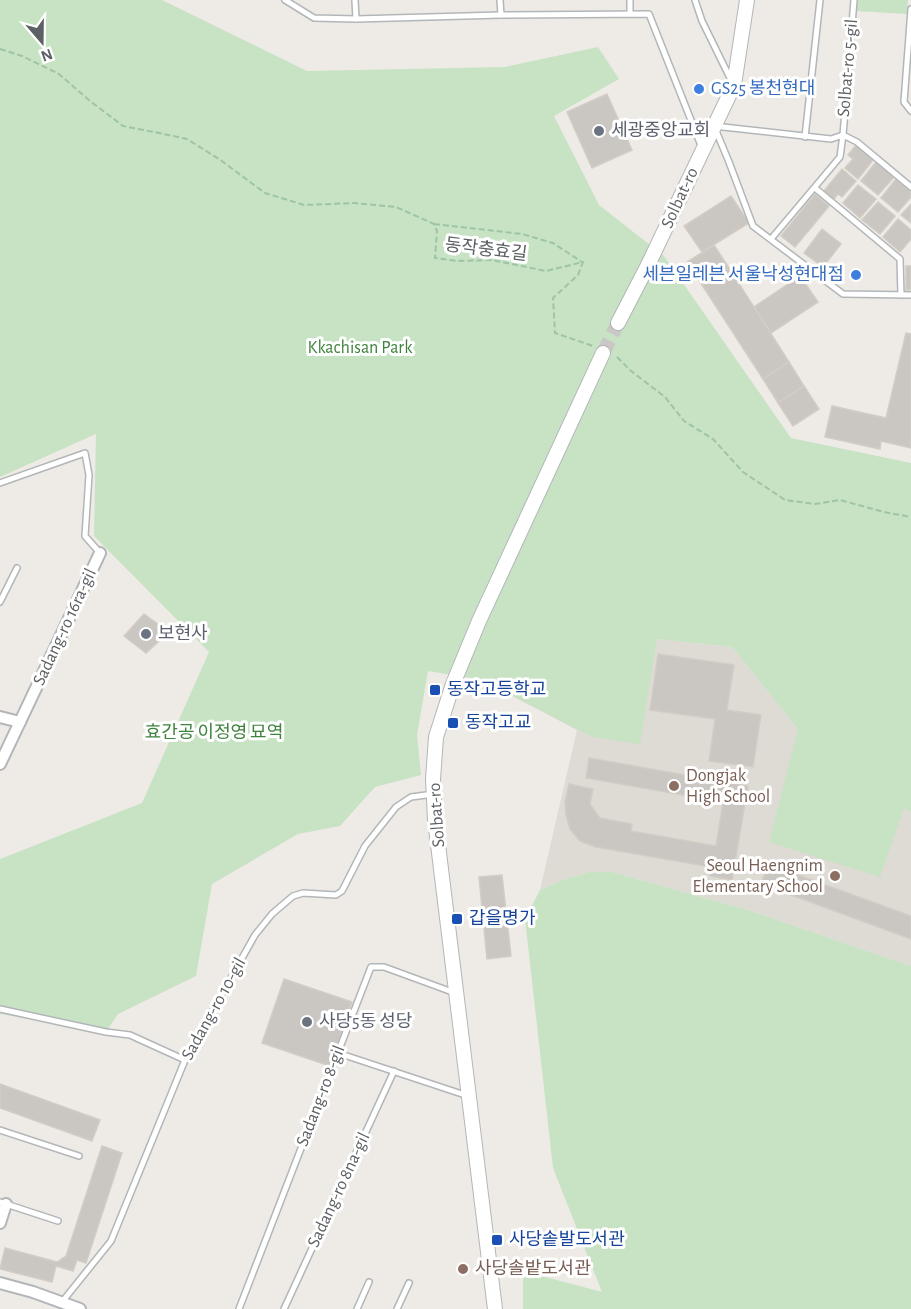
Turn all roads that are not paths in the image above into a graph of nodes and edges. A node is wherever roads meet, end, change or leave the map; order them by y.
1 (285, 0) edge
2 (355, 0) edge
3 (500, 0) edge
4 (630, 0) edge
5 (694, 0) edge
6 (747, 0) edge
7 (820, 0) edge
8 (854, 0) edge
9 (911, 9) edge
10 (630, 13) junction
11 (501, 15) junction
12 (356, 19) junction
13 (734, 85) junction
14 (911, 111) edge
15 (714, 126) junction
16 (843, 135) junction
17 (805, 136) junction
18 (703, 149) junction
19 (911, 187) edge
20 (815, 188) junction
21 (771, 239) junction
22 (901, 295) junction
23 (911, 295) edge
24 (618, 322) tunnel mouth
25 (605, 352) tunnel mouth
26 (0, 483) edge
27 (100, 553) joint
28 (17, 568) dead end
29 (0, 602) edge
30 (0, 717) edge
31 (20, 722) junction
32 (0, 765) edge
33 (434, 794) junction
34 (456, 994) junction
35 (0, 1009) edge
36 (338, 1053) junction
37 (185, 1060) junction
38 (394, 1071) junction
39 (469, 1096) junction
40 (0, 1130) edge
41 (79, 1155) dead end
42 (3, 1203) edge
43 (58, 1221) dead end
44 (0, 1223) edge
45 (369, 1282) dead end
46 (0, 1283) edge
47 (409, 1283) dead end
48 (62, 1302) junction
49 (80, 1309) edge
50 (239, 1309) edge
51 (284, 1309) edge
52 (357, 1309) edge
53 (397, 1309) edge
54 (495, 1309) edge

1 - 12 lane
2 - 12 lane
3 - 11 lane
4 - 10 lane
5 - 13 lane
6 - 13 street, Solbat-ro
7 - 17 lane
8 - 16 lane, Solbat-ro 5-gil
9 - 14 lane
10 - 11 lane
10 - 18 lane
11 - 12 lane
13 - 15 street, Solbat-ro
15 - 17 lane, Solbat-ro 5-gil
15 - 18 street, Solbat-ro
15 - 21 lane
16 - 17 lane, Solbat-ro 5-gil
16 - 19 lane, Solbat-ro 5-gil
16 - 20 lane
18 - 24 street, Solbat-ro
20 - 21 lane
20 - 22 lane
21 - 22 lane
22 - 23 lane
25 - 33 street, Solbat-ro
26 - 27 lane, Sadang-ro 16ra-gil
27 - 31 street, Sadang-ro 16ra-gil
28 - 29 lane
30 - 31 street
31 - 32 street, Sadang-ro 16ra-gil
33 - 34 street, Solbat-ro
33 - 37 lane, Sadang-ro 10-gil
34 - 36 lane, Sadang-ro 8-gil
34 - 39 street, Solbat-ro
35 - 37 lane
36 - 38 lane
36 - 50 lane, Sadang-ro 8-gil
37 - 48 lane, Sadang-ro 10-gil
38 - 39 lane
38 - 51 lane, Sadang-ro 8na-gil
39 - 54 street, Solbat-ro
40 - 41 lane
42 - 43 lane
42 - 44 street
45 - 52 lane
46 - 48 street
47 - 53 lane
48 - 49 street

